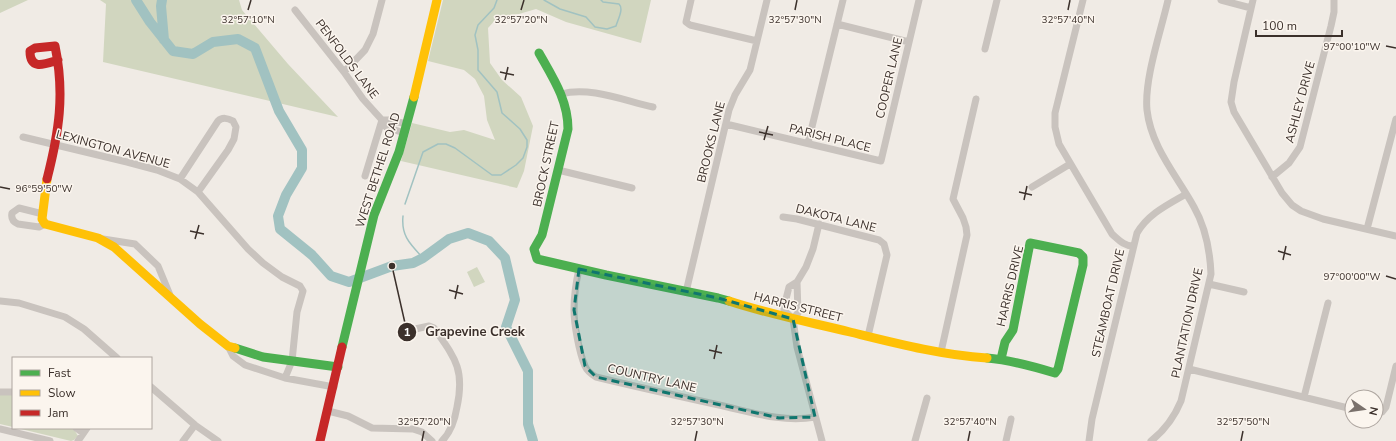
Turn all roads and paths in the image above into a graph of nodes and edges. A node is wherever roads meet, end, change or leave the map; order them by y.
1 (382, 0) edge
2 (436, 0) edge
3 (767, 0) edge
4 (843, 0) edge
5 (919, 0) edge
6 (997, 0) edge
7 (1082, 0) edge
8 (1168, 0) edge
9 (1220, 0) edge
10 (1253, 0) edge
11 (1334, 0) edge
12 (690, 2) edge
13 (1251, 8) junction
14 (295, 10) dead end
15 (837, 24) junction
16 (757, 41) junction
17 (909, 42) junction
18 (985, 49) dead end
19 (539, 53) dead end
20 (58, 60) junction
21 (344, 72) junction
22 (561, 94) junction
23 (976, 99) dead end
24 (653, 107) dead end
25 (1396, 119) edge
26 (382, 120) junction
27 (726, 124) junction
28 (406, 129) junction
29 (23, 137) dead end
30 (808, 143) junction
31 (56, 144) junction
32 (1392, 150) edge
33 (881, 161) joint
34 (1070, 164) junction
35 (558, 170) junction
36 (365, 176) dead end
37 (1272, 177) junction
38 (180, 179) junction
39 (1032, 187) dead end
40 (632, 188) dead end
41 (198, 192) junction
42 (1186, 194) junction
43 (783, 217) dead end
44 (819, 224) junction
45 (1367, 229) junction
46 (1396, 236) edge
47 (98, 238) junction
48 (1133, 246) junction
49 (537, 259) joint
50 (579, 269) junction
51 (797, 282) junction
52 (1209, 284) junction
53 (686, 292) junction
54 (1244, 292) dead end
55 (171, 298) junction
56 (0, 301) edge
57 (1328, 303) dead end
58 (793, 319) junction
59 (406, 331) dead end
60 (868, 336) junction
61 (228, 346) junction
62 (941, 352) junction
63 (116, 357) edge
64 (1001, 359) junction
65 (292, 361) junction
66 (1396, 366) edge
67 (338, 367) junction
68 (1189, 369) junction
69 (1055, 373) joint
70 (285, 378) junction
71 (334, 387) junction
72 (152, 388) edge
73 (0, 392) edge
74 (12, 392) edge
75 (1304, 397) junction
76 (927, 398) dead end
77 (1344, 406) edge
78 (1384, 409) edge
79 (328, 411) junction
80 (815, 417) junction
81 (1011, 419) dead end
82 (195, 425) junction
83 (0, 429) edge
84 (85, 431) edge
85 (50, 441) edge
86 (78, 441) edge
87 (183, 441) edge
88 (218, 441) edge
89 (320, 441) edge
90 (432, 441) edge
91 (442, 441) edge
92 (822, 441) edge
93 (915, 441) edge
94 (1006, 441) edge
95 (1089, 441) edge
96 (1151, 441) edge

1 - 21 street
2 - 28 street, WEST BETHEL ROAD
3 - 16 street, BROOKS LANE
4 - 15 street
5 - 17 street, COOPER LANE
6 - 18 street
7 - 34 street
8 - 42 street, PLANTATION DRIVE
9 - 13 street
10 - 13 street
11 - 37 street, ASHLEY DRIVE
12 - 16 street
13 - 37 street
14 - 21 street, PENFOLDS LANE
15 - 17 street
15 - 30 street
16 - 27 street, BROOKS LANE
17 - 33 street, COOPER LANE
19 - 22 street, BROCK STREET
20 - 20 street
20 - 31 street
21 - 26 street, PENFOLDS LANE
22 - 24 street
22 - 35 street, BROCK STREET
23 - 62 street
25 - 32 street
26 - 28 street, PENFOLDS LANE
26 - 36 street
27 - 30 street, PARISH PLACE
27 - 53 street, BROOKS LANE
28 - 67 street, WEST BETHEL ROAD
29 - 31 street, LEXINGTON AVENUE
30 - 33 street, PARISH PLACE
31 - 38 street, LEXINGTON AVENUE
31 - 47 street
32 - 45 street
34 - 39 street
34 - 48 street
35 - 40 street
35 - 49 street, BROCK STREET
37 - 45 street
38 - 41 street, LEXINGTON AVENUE
38 - 41 street
41 - 65 street, LEXINGTON AVENUE
42 - 48 street, STEAMBOAT DRIVE
42 - 52 street, PLANTATION DRIVE
43 - 44 street, DAKOTA LANE
44 - 51 street
44 - 60 street, DAKOTA LANE
45 - 46 street
47 - 55 street
47 - 55 street
48 - 95 street, STEAMBOAT DRIVE
49 - 50 street, HARRIS STREET
50 - 53 street, HARRIS STREET
50 - 80 street, COUNTRY LANE
51 - 58 street
51 - 58 street
52 - 54 street
52 - 68 street, PLANTATION DRIVE
53 - 58 street, HARRIS STREET
55 - 61 street
56 - 63 street
57 - 75 street
58 - 60 street, HARRIS STREET
58 - 80 street
59 - 91 street
60 - 62 street, HARRIS STREET
61 - 65 street
61 - 70 street
62 - 64 street, HARRIS STREET
64 - 69 street, HARRIS STREET
64 - 69 street, HARRIS DRIVE
65 - 67 street
65 - 70 street, LEXINGTON AVENUE
66 - 78 street
67 - 71 street, WEST BETHEL ROAD
68 - 75 street
68 - 96 street, PLANTATION DRIVE
70 - 71 street
71 - 79 street, WEST BETHEL ROAD
72 - 82 street
73 - 74 street
75 - 77 street
76 - 93 street
79 - 89 street, WEST BETHEL ROAD
79 - 90 street
80 - 92 street
81 - 94 street
82 - 87 street
82 - 88 street
83 - 85 street
84 - 86 street

